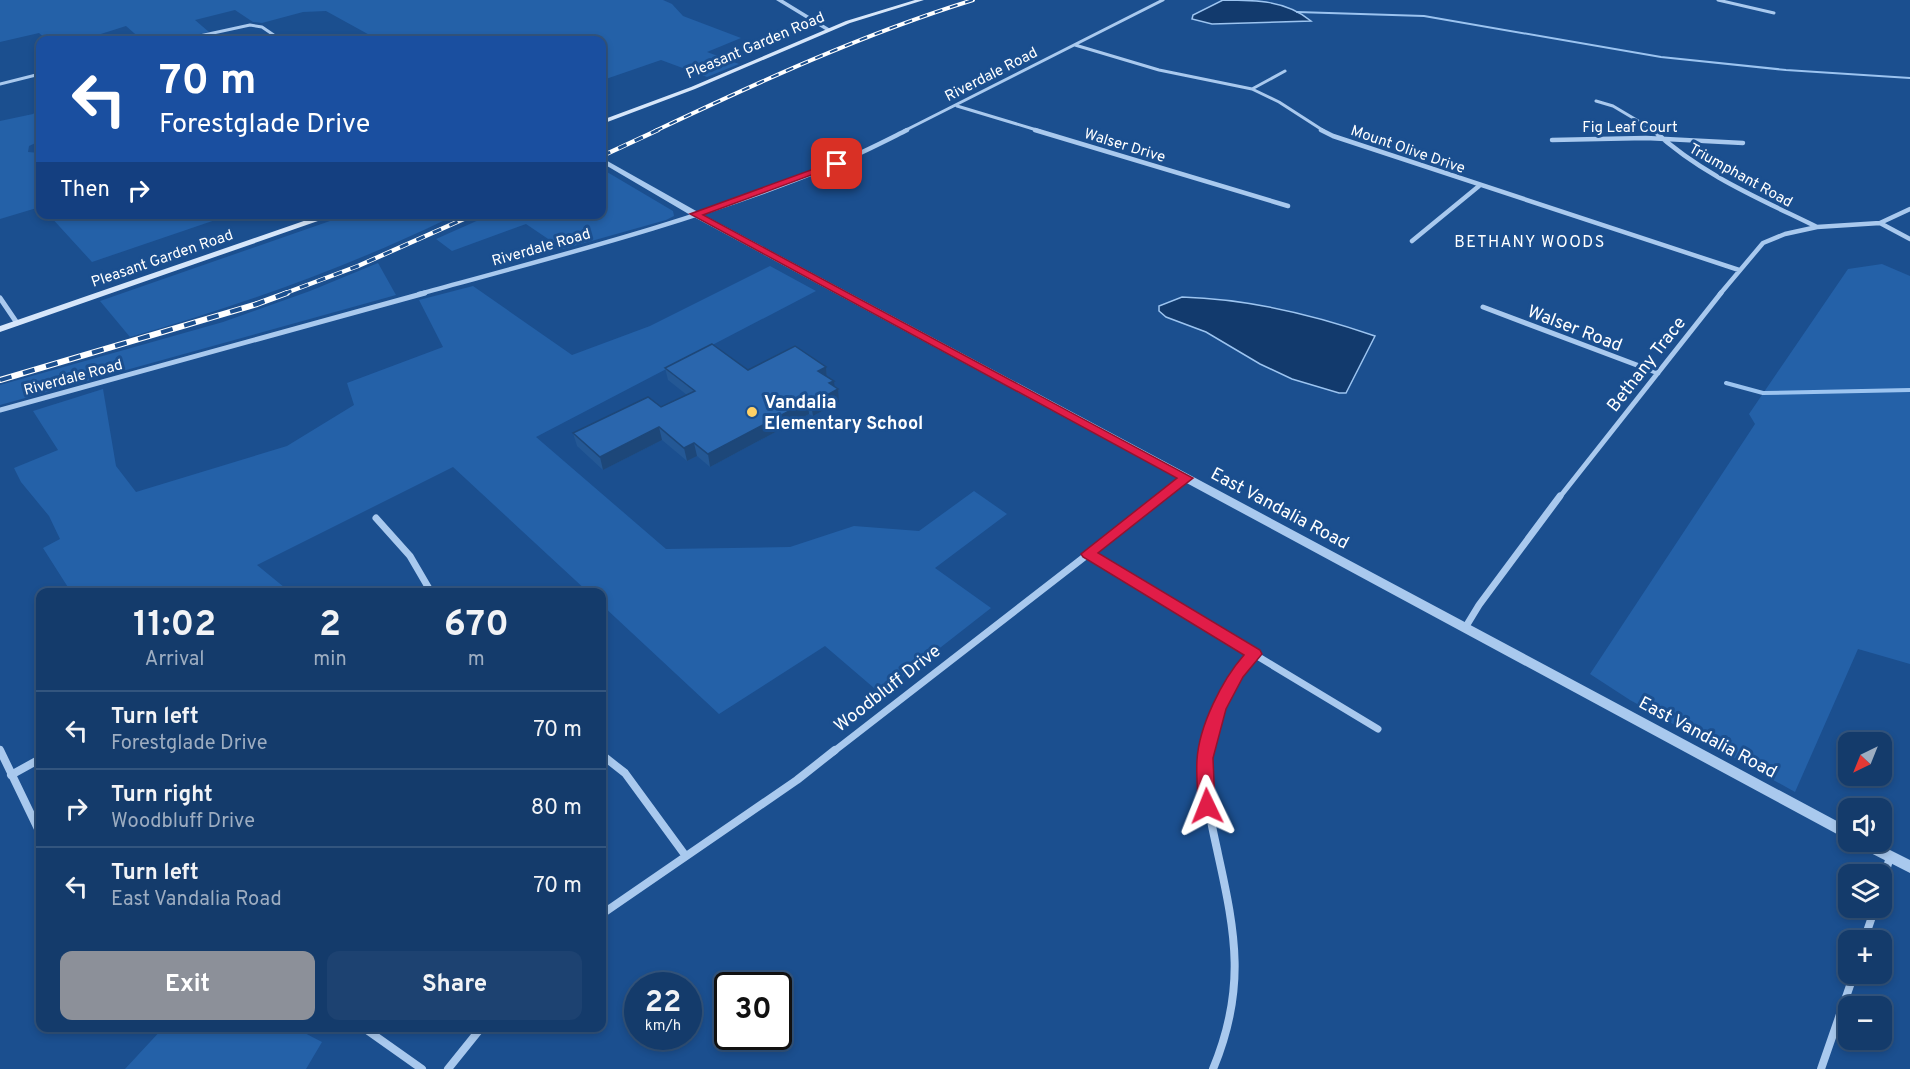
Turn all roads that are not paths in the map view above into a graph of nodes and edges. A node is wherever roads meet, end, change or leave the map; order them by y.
1 (779, 0) edge
2 (921, 0) edge
3 (1163, 0) edge
4 (1718, 0) edge
5 (1774, 13) dead end
6 (829, 30) junction
7 (199, 36) edge
8 (275, 36) edge
9 (1074, 45) junction
10 (1285, 72) dead end
11 (36, 75) edge
12 (0, 84) edge
13 (1252, 89) junction
14 (1596, 101) dead end
15 (956, 106) junction
16 (606, 121) edge
17 (1664, 138) junction
18 (1552, 140) dead end
19 (1743, 143) dead end
20 (606, 162) edge
21 (1479, 186) junction
22 (1288, 206) dead end
23 (1910, 209) edge
24 (695, 214) junction
25 (319, 219) edge
26 (1880, 223) junction
27 (1817, 227) junction
28 (1910, 239) edge
29 (1412, 241) dead end
30 (1739, 270) junction
31 (0, 298) edge
32 (1483, 307) dead end
33 (17, 323) junction
34 (0, 329) edge
35 (1658, 374) junction
36 (0, 410) edge
37 (1186, 478) junction
38 (376, 518) dead end
39 (1088, 554) junction
40 (429, 588) edge
41 (1465, 628) junction
42 (1254, 654) junction
43 (1378, 729) dead end
44 (0, 750) edge
45 (606, 758) edge
46 (36, 761) edge
47 (11, 775) junction
48 (36, 826) edge
49 (1838, 829) edge
50 (1881, 852) edge
51 (685, 855) junction
52 (1890, 857) junction
53 (1888, 864) edge
54 (1910, 867) edge
55 (606, 912) edge
56 (1851, 984) edge
57 (370, 1032) edge
58 (478, 1032) edge
59 (422, 1069) edge
60 (448, 1069) edge
61 (1213, 1069) edge
62 (1821, 1069) edge

1 - 6 street
2 - 6 main road, Pleasant Garden Road
3 - 9 street, Riverdale Road
4 - 5 street
6 - 16 main road, Pleasant Garden Road
7 - 8 street
9 - 13 street, Mount Olive Drive
9 - 15 street, Riverdale Road
10 - 13 street
11 - 12 street
13 - 21 street, Mount Olive Drive
14 - 17 street, Triumphant Road
15 - 22 street, Walser Drive
15 - 24 street, Riverdale Road
17 - 18 street, Fig Leaf Court
17 - 19 street, Fig Leaf Court
17 - 27 street, Triumphant Road
20 - 24 street, East Vandalia Road
21 - 29 street
21 - 30 street, Mount Olive Drive
23 - 26 street, Bethany Trace
24 - 36 street, Riverdale Road
24 - 37 street, East Vandalia Road
25 - 33 main road, Pleasant Garden Road
26 - 27 street, Bethany Trace
26 - 28 street
27 - 30 street, Bethany Trace
30 - 35 street, Bethany Trace
31 - 33 street
32 - 35 street, Walser Road
33 - 34 main road, Pleasant Garden Road
35 - 41 street, Bethany Trace
37 - 39 street, Woodbluff Drive
37 - 41 street, East Vandalia Road
38 - 40 street
39 - 42 street
39 - 51 street, Woodbluff Drive
41 - 49 street, East Vandalia Road
42 - 43 street
42 - 61 street
44 - 47 street
45 - 51 street
46 - 47 street
47 - 48 street
50 - 52 street
51 - 55 street, Woodbluff Drive
52 - 53 street
52 - 54 street
56 - 62 street
57 - 59 street
58 - 60 street

